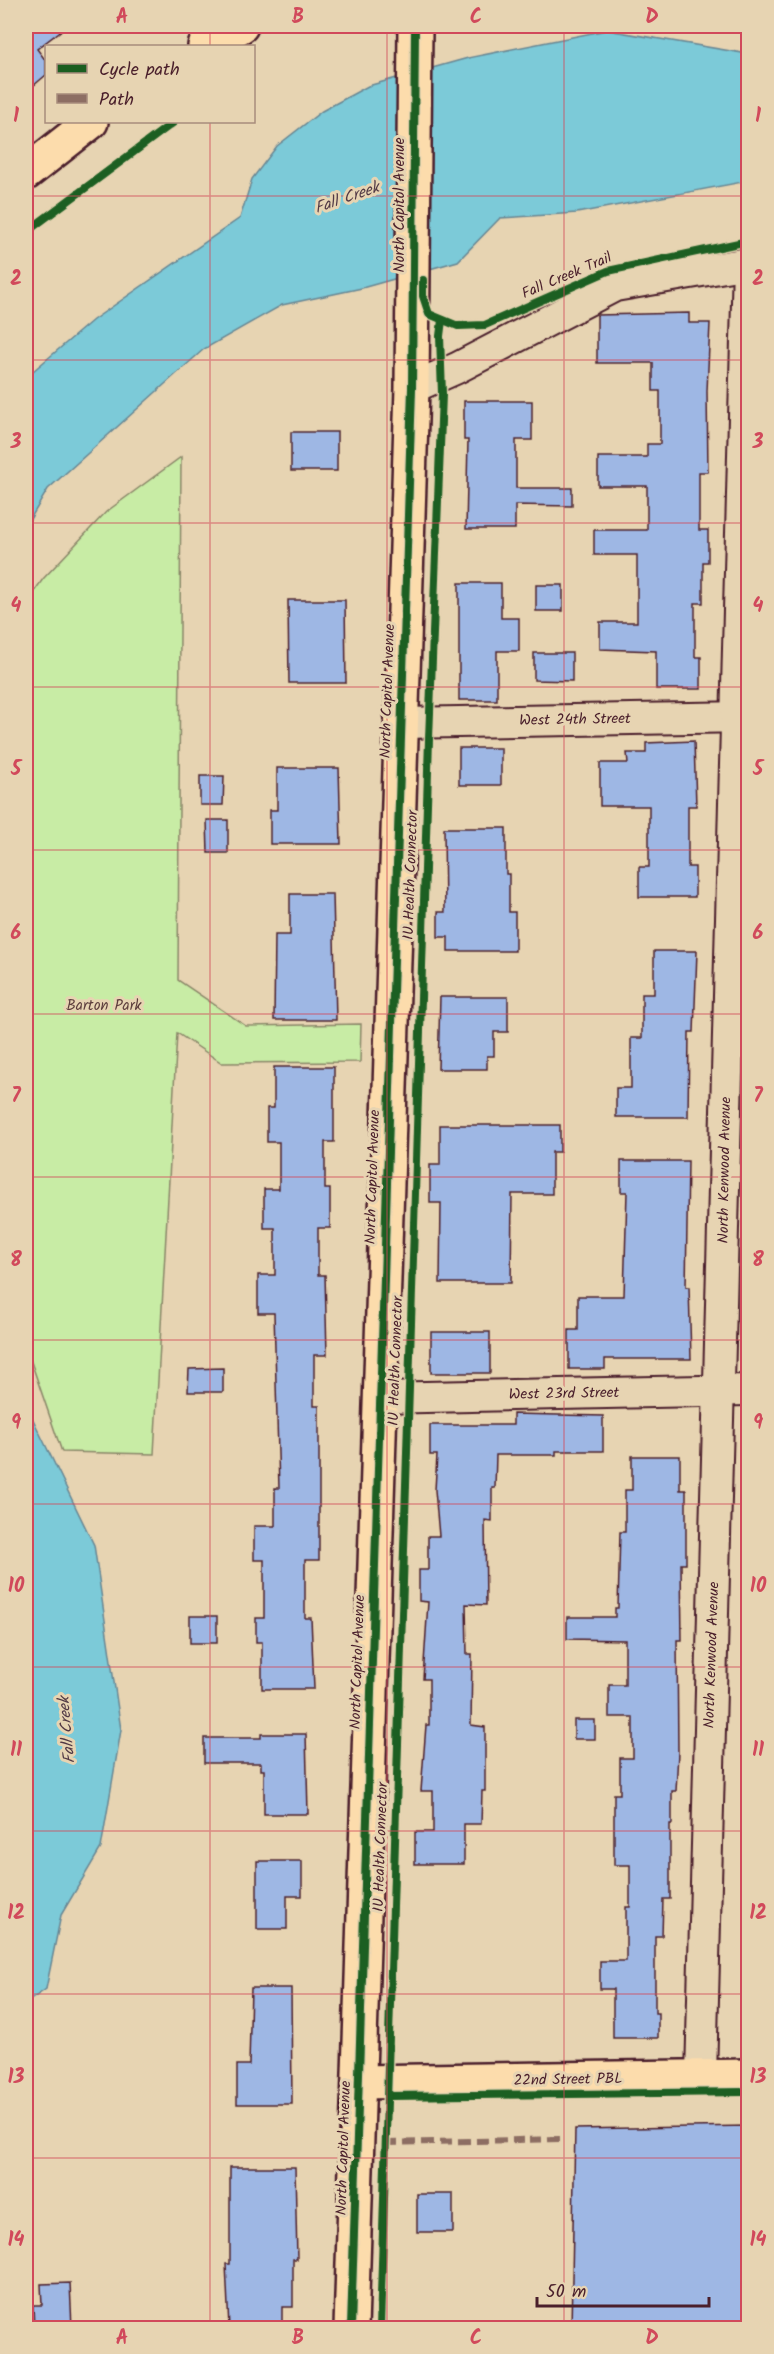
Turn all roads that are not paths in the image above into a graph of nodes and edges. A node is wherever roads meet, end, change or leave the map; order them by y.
1 (241, 26) edge
2 (415, 26) edge
3 (207, 45) edge
4 (90, 123) edge
5 (26, 173) edge
6 (748, 263) edge
7 (412, 388) junction
8 (742, 717) edge
9 (400, 723) junction
10 (748, 1390) edge
11 (719, 1391) junction
12 (380, 1398) junction
13 (701, 2076) junction
14 (748, 2076) edge
15 (359, 2082) junction
16 (351, 2328) edge

1 - 3 main road
2 - 7 main road, North Capitol Avenue
4 - 5 main road
6 - 7 street
6 - 8 street, North Kenwood Avenue
7 - 9 main road, North Capitol Avenue
8 - 9 street, West 24th Street
8 - 11 street, North Kenwood Avenue
9 - 12 main road, North Capitol Avenue
10 - 11 street, West 23rd Street
11 - 12 street, West 23rd Street
11 - 13 street, North Kenwood Avenue
12 - 15 main road, North Capitol Avenue
13 - 14 main road
13 - 15 main road
15 - 16 main road, North Capitol Avenue

